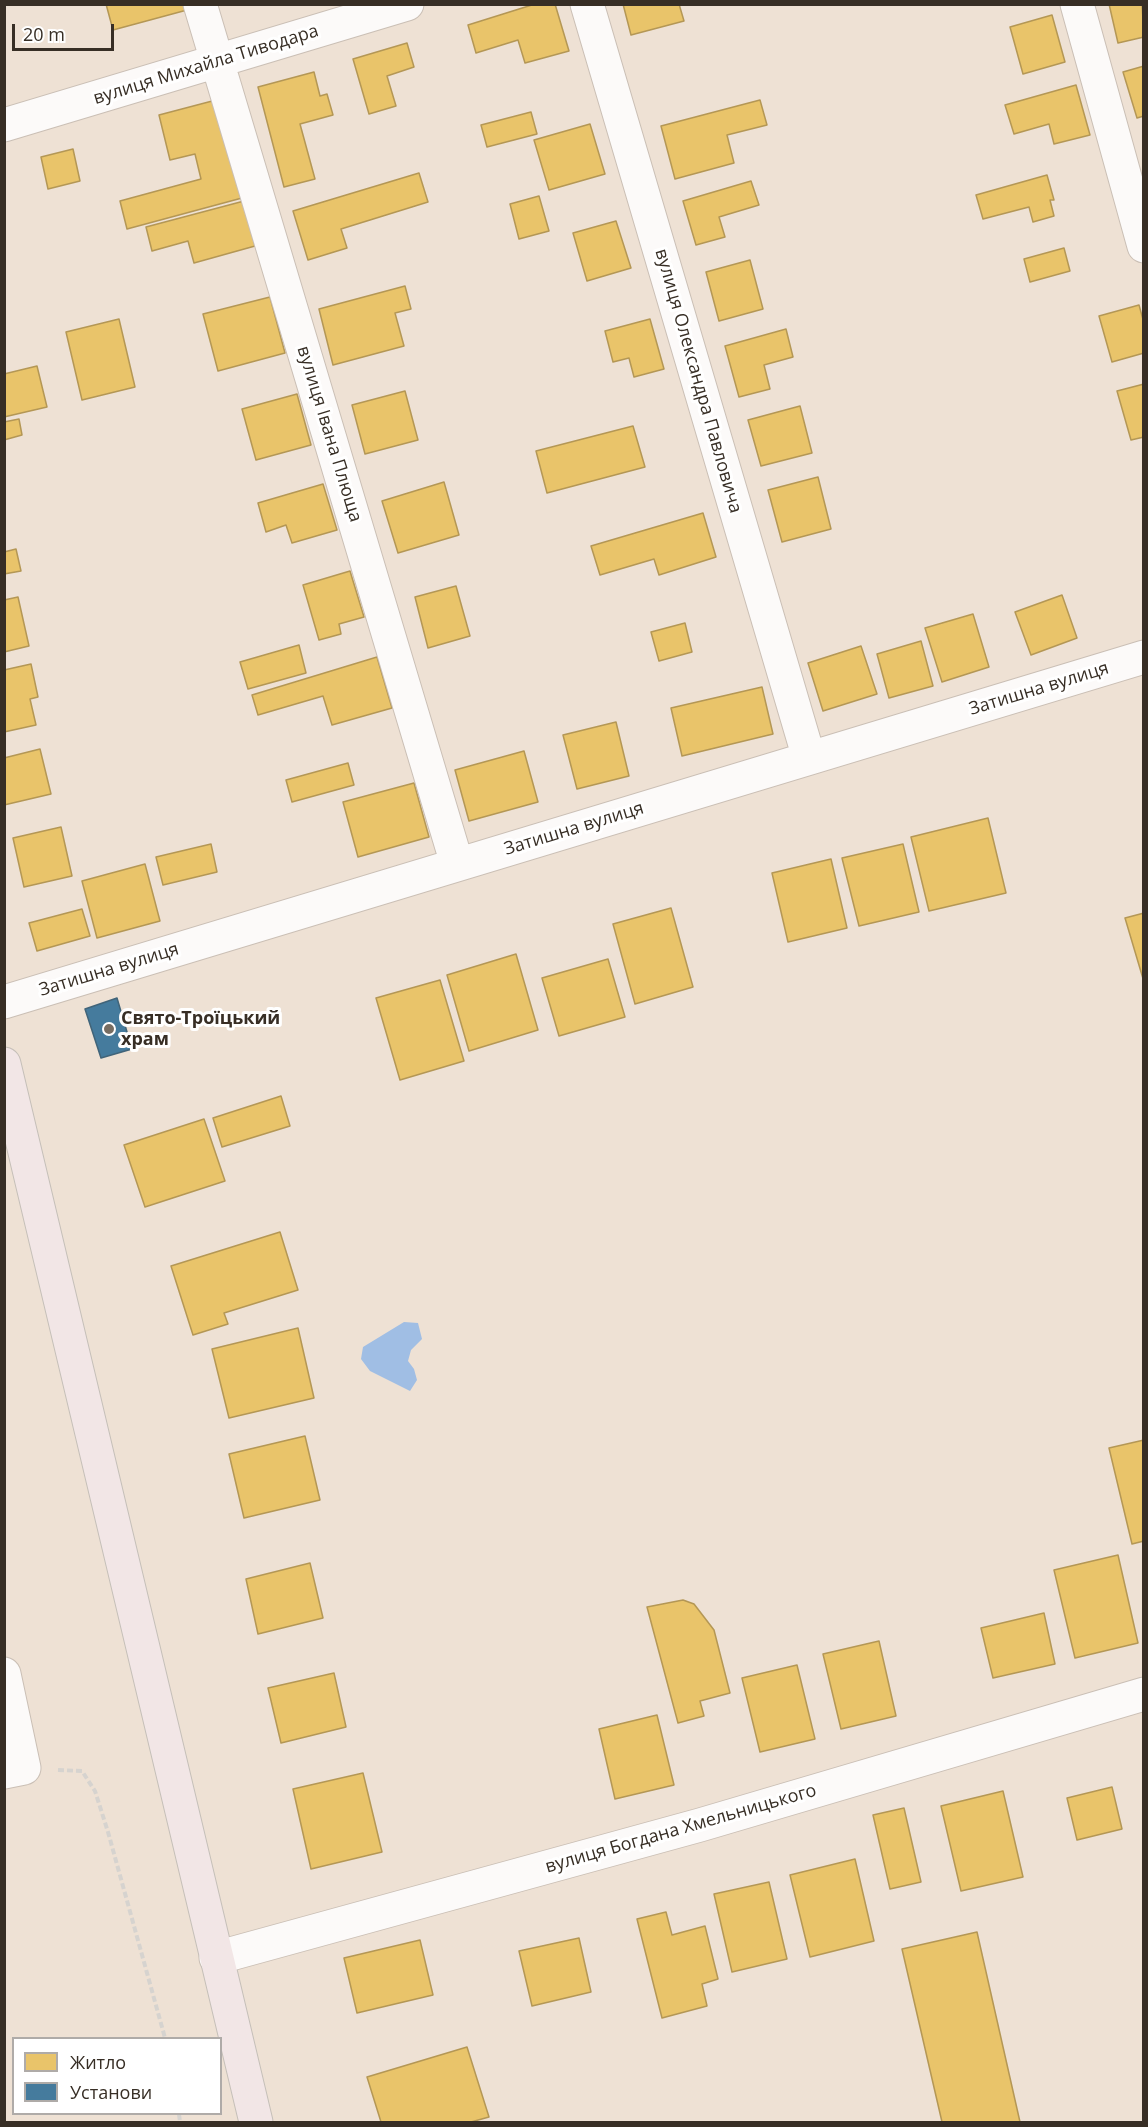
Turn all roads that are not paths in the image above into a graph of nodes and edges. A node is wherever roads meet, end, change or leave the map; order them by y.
1 (200, 4) edge
2 (407, 4) edge
3 (587, 4) edge
4 (1077, 4) edge
5 (217, 61) junction
6 (4, 125) edge
7 (1143, 246) edge
8 (1143, 657) edge
9 (810, 758) junction
10 (457, 864) junction
11 (4, 1002) edge
12 (4, 1064) edge
13 (4, 1674) edge
14 (1143, 1694) edge
15 (14, 1770) edge
16 (216, 1958) junction
17 (256, 2122) edge

1 - 5 street, вулиця Івана Плюща
2 - 5 street, вулиця Михайла Тиводара
3 - 9 street, вулиця Олександра Павловича
4 - 7 street
5 - 6 street, вулиця Михайла Тиводара
5 - 10 street, вулиця Івана Плюща
8 - 9 street, Затишна вулиця
9 - 10 street, Затишна вулиця
10 - 11 street, Затишна вулиця
12 - 16 highway
13 - 15 street
14 - 16 street, вулиця Богдана Хмельницького
16 - 17 highway

